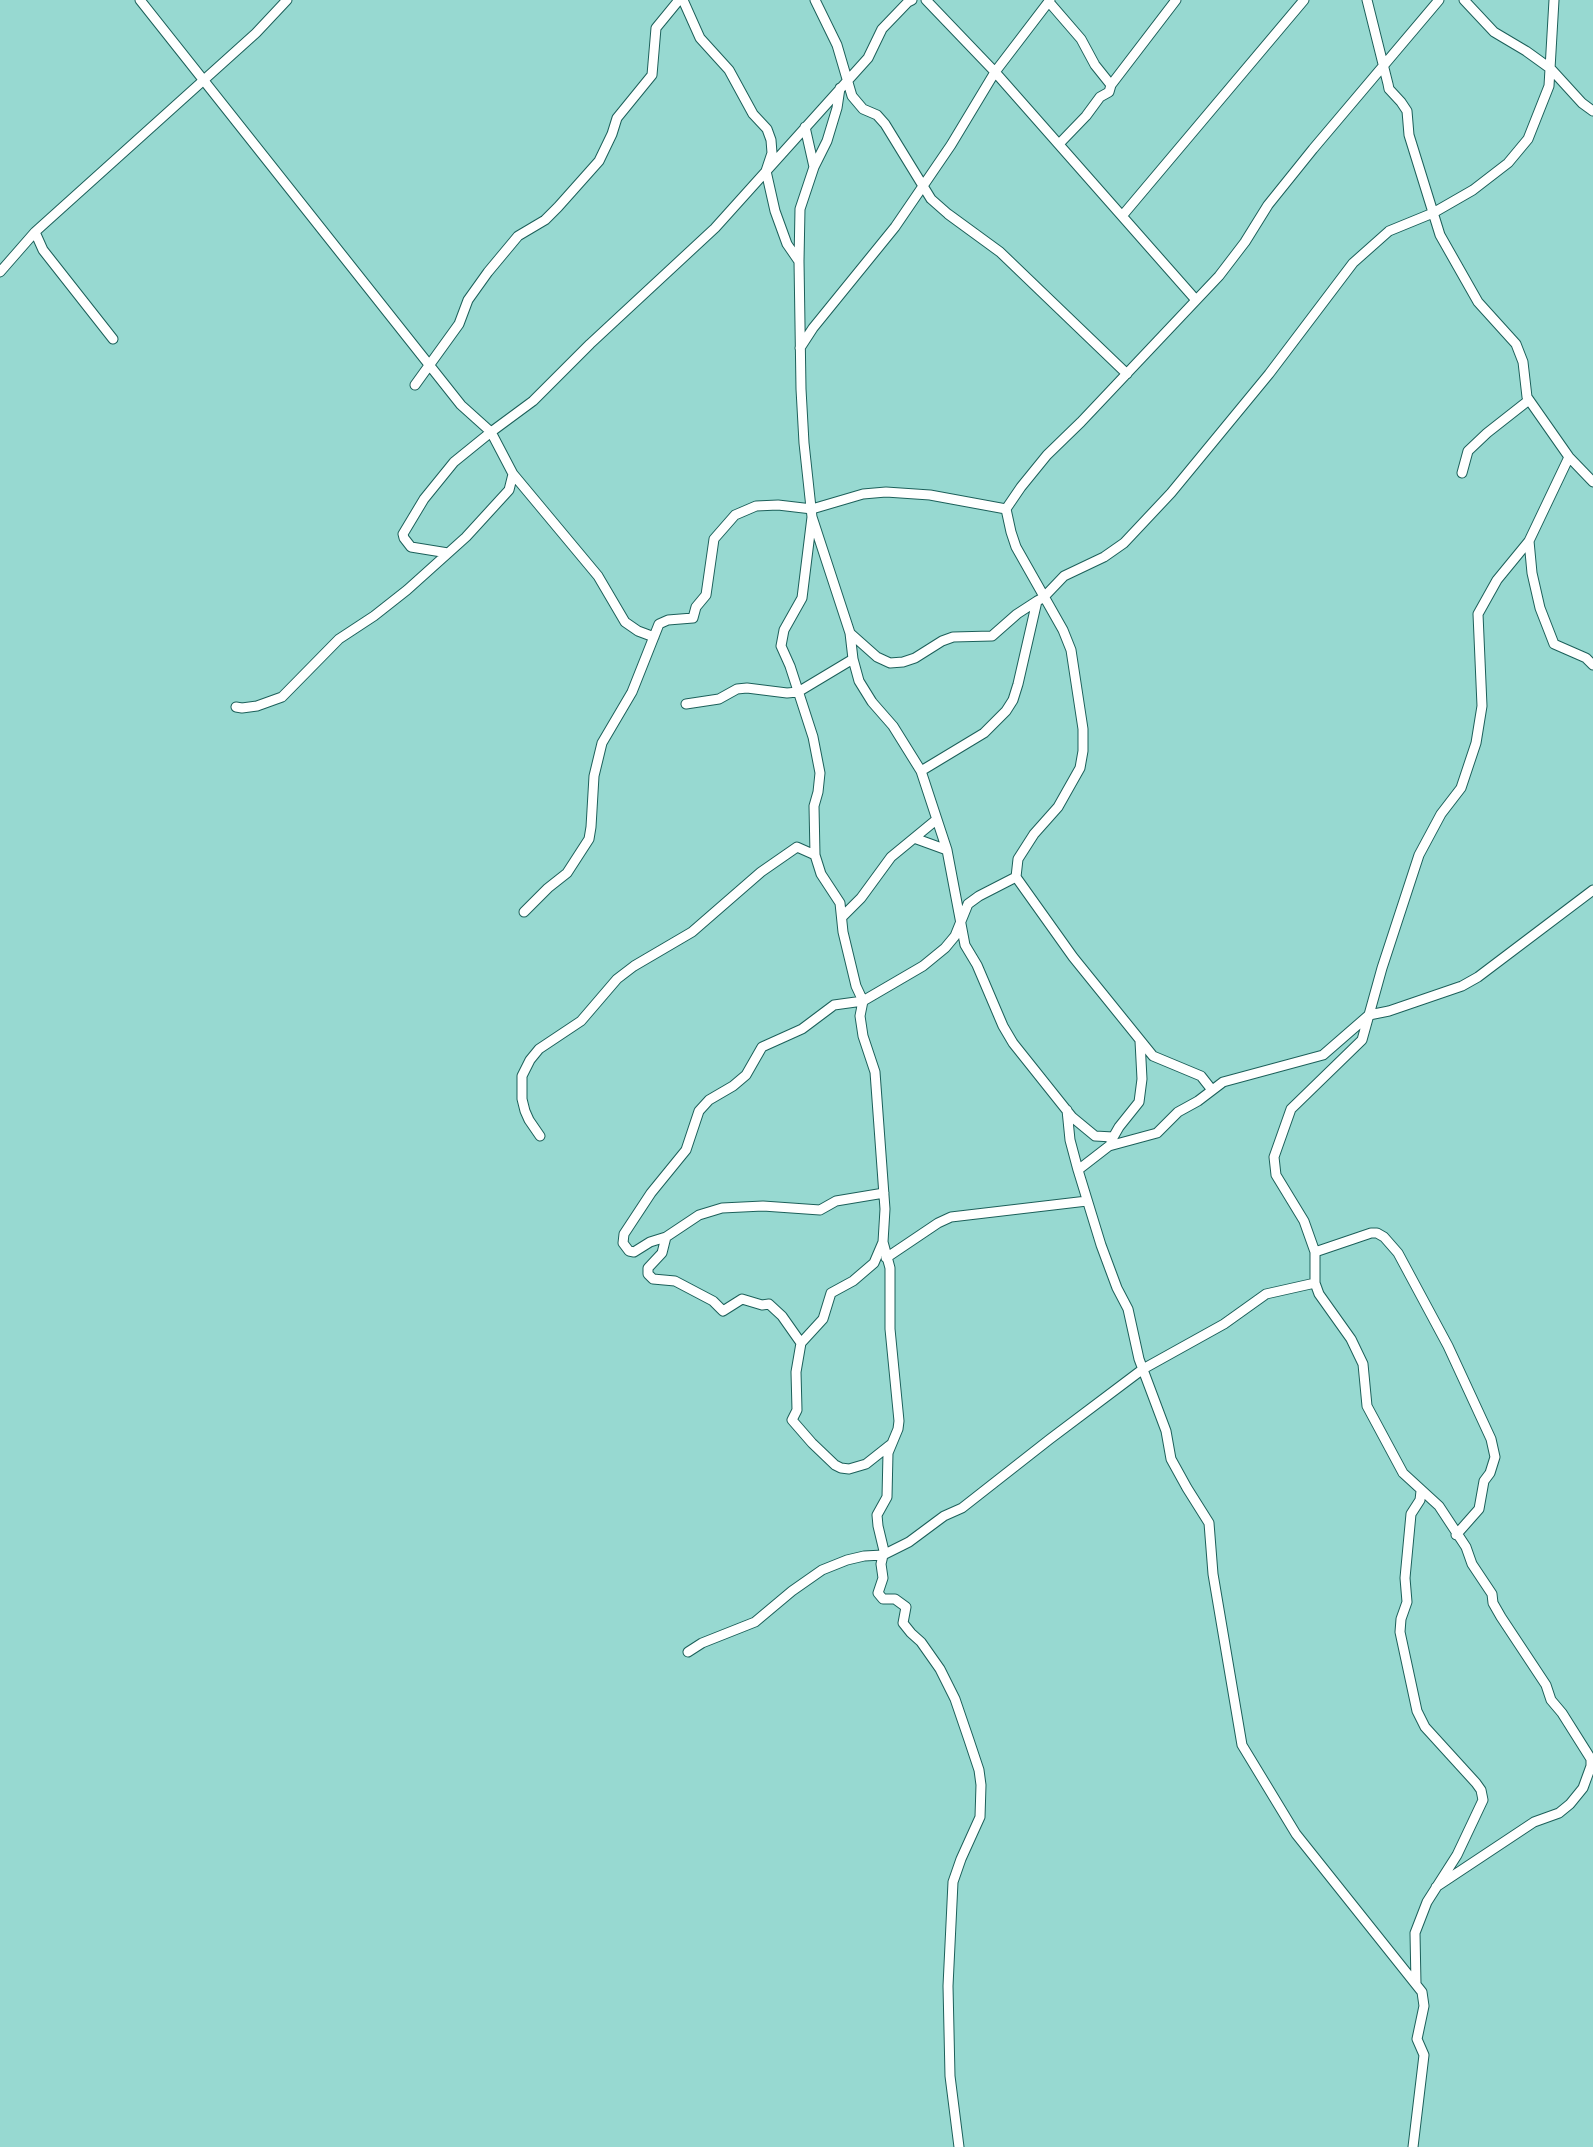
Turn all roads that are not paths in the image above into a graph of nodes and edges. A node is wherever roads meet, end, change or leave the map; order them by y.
1 (140, 0) edge
2 (287, 0) edge
3 (679, 0) edge
4 (683, 0) edge
5 (815, 0) edge
6 (912, 0) edge
7 (926, 0) edge
8 (1176, 0) edge
9 (1304, 0) edge
10 (1367, 0) edge
11 (1438, 0) edge
12 (1464, 0) edge
13 (1554, 0) edge
14 (1049, 1) edge
15 (1383, 65) junction
16 (1551, 69) junction
17 (995, 72) junction
18 (203, 81) junction
19 (843, 85) junction
20 (1111, 85) junction
21 (1593, 111) edge
22 (805, 127) junction
23 (1059, 144) junction
24 (814, 167) junction
25 (766, 171) junction
26 (923, 187) junction
27 (1433, 213) junction
28 (1122, 216) junction
29 (35, 232) junction
30 (799, 260) junction
31 (0, 272) edge
32 (1196, 300) junction
33 (113, 339) dead end
34 (800, 349) junction
35 (430, 366) junction
36 (1127, 374) junction
37 (415, 385) dead end
38 (1529, 400) junction
39 (491, 432) junction
40 (1569, 457) junction
41 (1462, 473) dead end
42 (513, 474) junction
43 (1593, 482) edge
44 (1006, 509) junction
45 (812, 513) junction
46 (1529, 541) junction
47 (448, 553) junction
48 (1040, 600) junction
49 (850, 633) junction
50 (654, 637) junction
51 (853, 659) junction
52 (1593, 665) edge
53 (798, 692) junction
54 (686, 704) dead end
55 (236, 707) dead end
56 (921, 771) junction
57 (936, 820) junction
58 (914, 838) junction
59 (947, 850) junction
60 (815, 855) junction
61 (1016, 878) junction
62 (1593, 890) edge
63 (524, 912) dead end
64 (843, 916) junction
65 (961, 918) junction
66 (863, 1002) junction
67 (1369, 1015) junction
68 (1140, 1041) junction
69 (1212, 1090) junction
70 (1067, 1109) junction
71 (540, 1136) dead end
72 (1111, 1142) junction
73 (1078, 1170) junction
74 (884, 1193) junction
75 (1087, 1201) junction
76 (666, 1237) junction
77 (883, 1242) junction
78 (1315, 1252) junction
79 (886, 1258) junction
80 (1315, 1283) junction
81 (801, 1343) junction
82 (1143, 1369) junction
83 (890, 1445) junction
84 (1421, 1491) junction
85 (1456, 1535) junction
86 (883, 1555) junction
87 (688, 1652) dead end
88 (1436, 1887) junction
89 (1416, 1984) junction
90 (959, 2147) edge
91 (1413, 2147) edge

1 - 18 street
2 - 18 street
3 - 35 street
4 - 25 street
5 - 19 street
6 - 19 street
7 - 17 street
8 - 20 street
9 - 28 street
10 - 15 street
11 - 15 street
12 - 16 street
13 - 16 street
14 - 17 street
14 - 20 street
15 - 27 street
15 - 32 street
16 - 21 street
16 - 27 street
17 - 23 street
17 - 26 street
18 - 29 street
18 - 35 street
19 - 22 street
19 - 24 street
19 - 26 street
20 - 23 street
22 - 24 street
22 - 25 street
23 - 28 street
24 - 30 street
25 - 30 street
25 - 39 street
26 - 34 street
26 - 36 street
27 - 38 street
27 - 48 street
28 - 32 street
29 - 31 street
29 - 33 street
30 - 34 street
32 - 36 street
34 - 45 street
35 - 37 street
35 - 39 street
36 - 44 street
38 - 40 street
38 - 41 street
39 - 42 street
39 - 47 street
40 - 43 street
40 - 46 street
42 - 47 street
42 - 50 street
44 - 45 street
44 - 48 street
45 - 49 street
45 - 50 street
45 - 53 street
46 - 52 street
46 - 67 street
47 - 55 street
48 - 49 street
48 - 56 street
48 - 61 street
49 - 51 street
50 - 63 street
51 - 53 street
51 - 56 street
53 - 54 street
53 - 60 street
56 - 57 street
57 - 58 street
57 - 59 street
58 - 59 street
58 - 64 street
59 - 65 street
60 - 64 street
60 - 71 street
61 - 65 street
61 - 68 street
62 - 67 street
64 - 66 street
65 - 66 street
65 - 70 street
66 - 74 street
66 - 76 street
67 - 69 street
67 - 78 street
68 - 69 street
68 - 72 street
69 - 72 street
70 - 72 street
70 - 73 street
72 - 73 street
73 - 75 street
74 - 76 street
74 - 77 street
75 - 79 street
75 - 82 street
76 - 81 street
77 - 79 street
77 - 81 street
78 - 80 street
78 - 85 street
79 - 83 street
80 - 82 street
80 - 84 street
81 - 83 street
82 - 86 street
82 - 89 street
83 - 86 street
84 - 85 street
84 - 88 street
85 - 88 street
86 - 87 street
86 - 90 street
88 - 89 street
89 - 91 street

